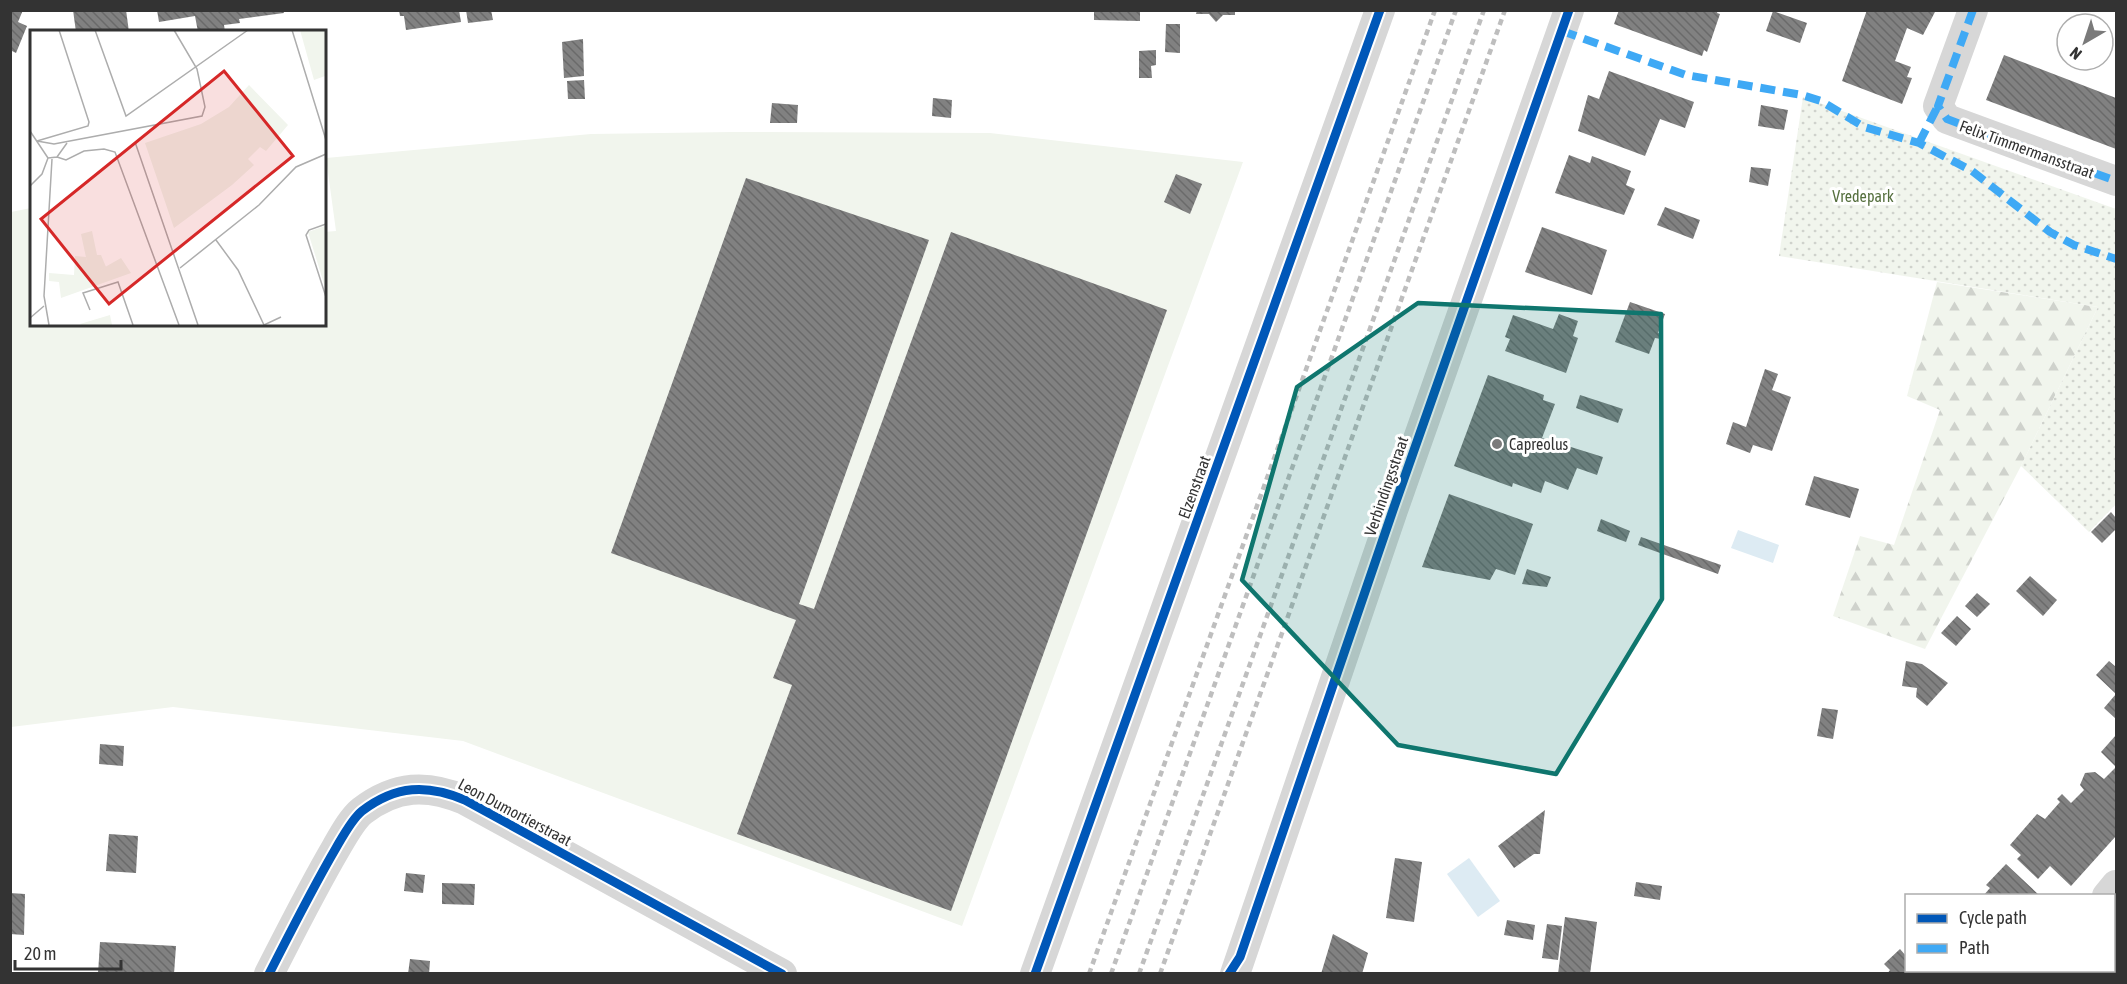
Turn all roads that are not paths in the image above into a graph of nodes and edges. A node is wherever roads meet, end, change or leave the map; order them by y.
1 (1380, 10) edge
2 (1569, 10) edge
3 (1973, 10) edge
4 (2116, 181) edge
5 (269, 974) edge
6 (782, 974) edge
7 (1035, 974) edge
8 (1234, 974) edge

1 - 7 street, Elzenstraat
2 - 8 street, Verbindingsstraat
3 - 4 street, Felix Timmermansstraat
5 - 6 street, Leon Dumortierstraat

